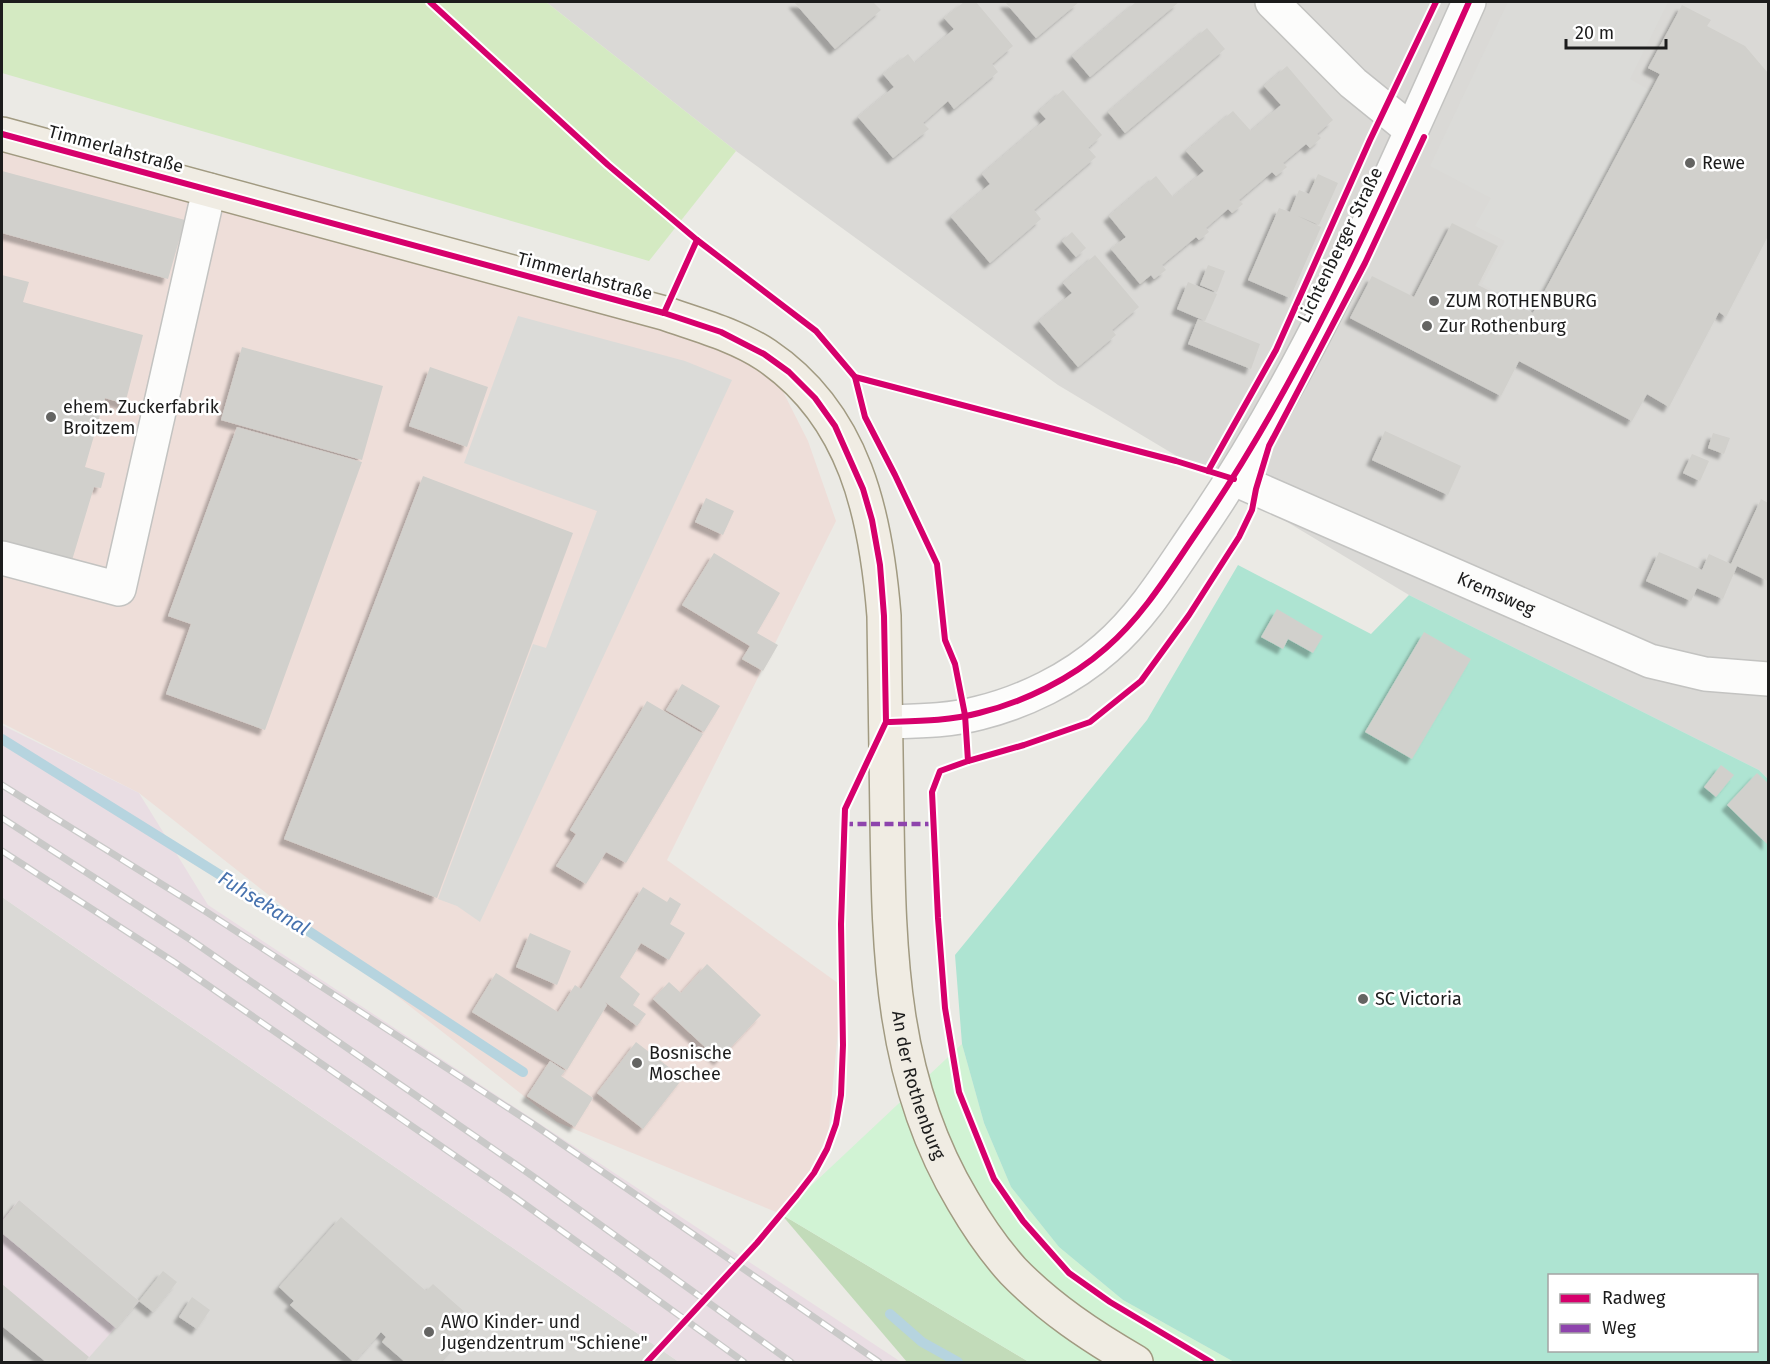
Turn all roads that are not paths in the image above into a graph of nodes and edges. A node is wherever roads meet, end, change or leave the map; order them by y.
1 (1272, 2) edge
2 (1469, 2) edge
3 (1411, 130) junction
4 (2, 134) edge
5 (209, 190) junction
6 (1234, 479) junction
7 (2, 558) edge
8 (1768, 679) edge
9 (886, 722) junction
10 (1136, 1362) edge

1 - 3 street
2 - 3 street, Lichtenberger Straße
3 - 6 street, Lichtenberger Straße
4 - 5 main road, Timmerlahstraße
5 - 7 street
5 - 9 main road, Timmerlahstraße
6 - 8 street, Kremsweg
6 - 9 street, Lichtenberger Straße
9 - 10 main road, An der Rothenburg

